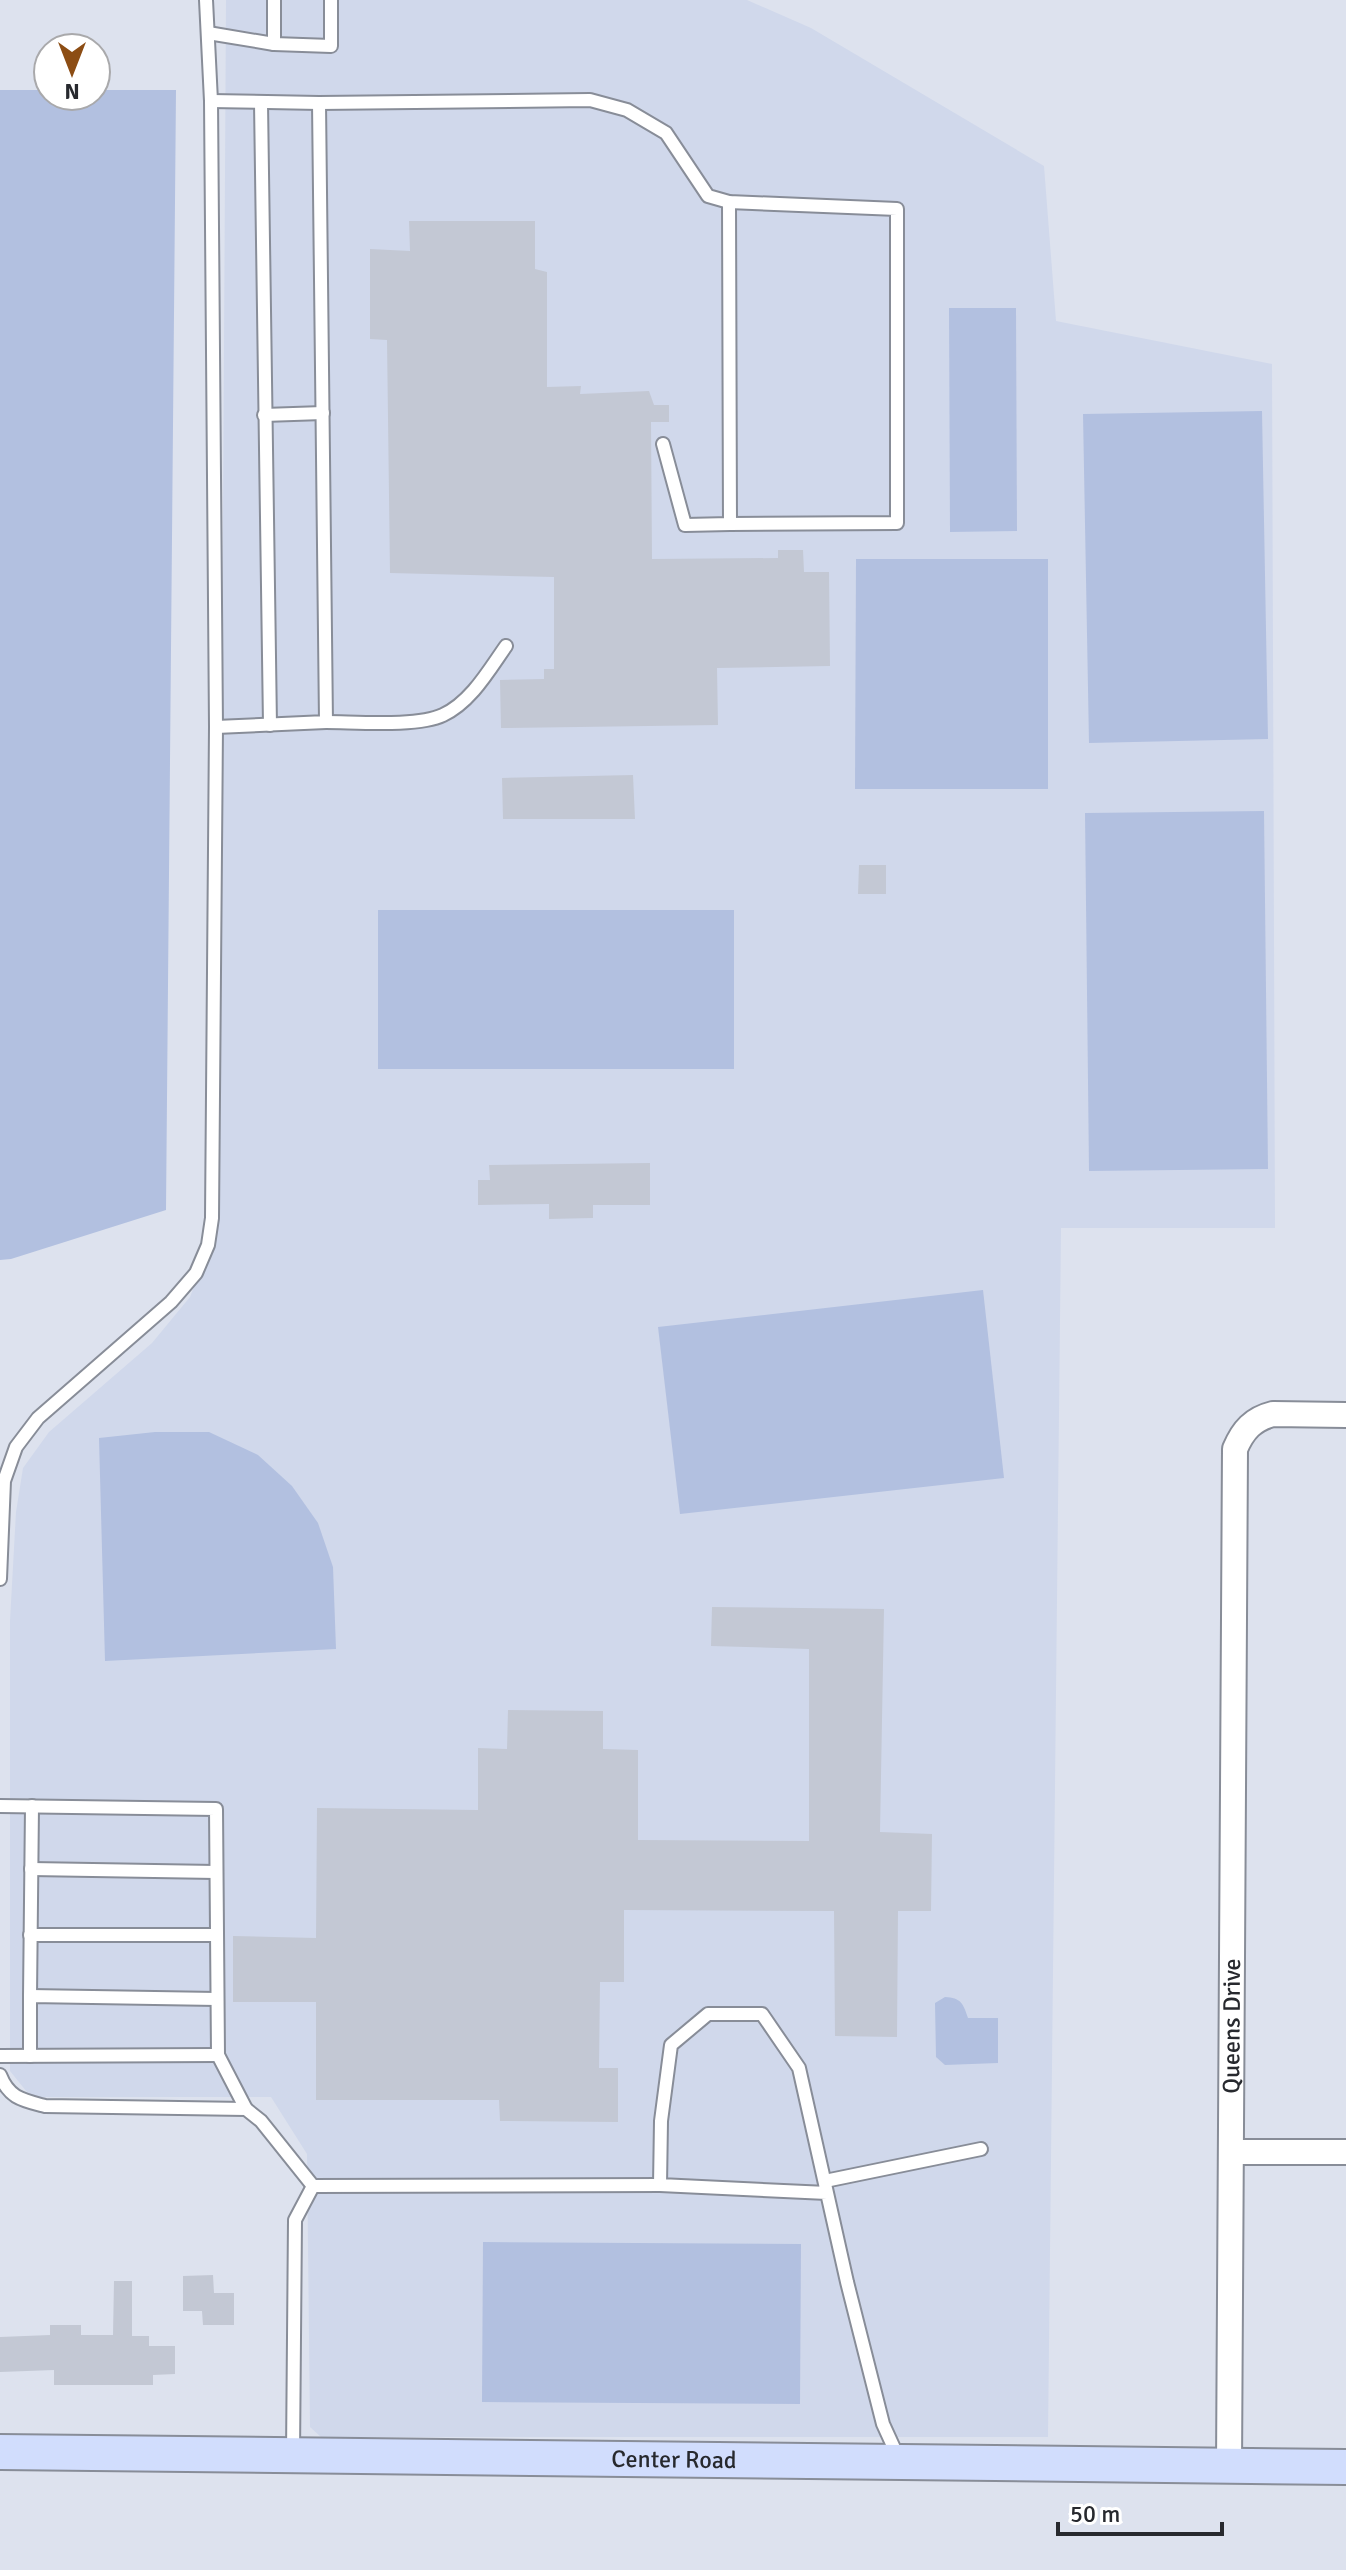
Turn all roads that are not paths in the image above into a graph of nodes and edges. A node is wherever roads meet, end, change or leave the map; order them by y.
1 (206, 0) edge
2 (274, 0) edge
3 (331, 0) edge
4 (208, 33) junction
5 (274, 44) junction
6 (211, 101) junction
7 (261, 103) junction
8 (319, 103) junction
9 (729, 202) junction
10 (323, 413) junction
11 (264, 415) junction
12 (663, 444) dead end
13 (730, 524) junction
14 (506, 646) dead end
15 (326, 722) junction
16 (270, 725) junction
17 (216, 727) junction
18 (1346, 1415) edge
19 (0, 1579) edge
20 (0, 1806) edge
21 (32, 1806) junction
22 (31, 1869) junction
23 (216, 1872) junction
24 (30, 1935) junction
25 (217, 1935) junction
26 (30, 1996) junction
27 (217, 1999) junction
28 (218, 2055) junction
29 (0, 2056) edge
30 (30, 2056) junction
31 (0, 2075) edge
32 (246, 2109) junction
33 (981, 2149) dead end
34 (1231, 2152) junction
35 (1346, 2152) edge
36 (660, 2185) junction
37 (313, 2186) junction
38 (826, 2187) junction
39 (0, 2452) edge
40 (293, 2455) junction
41 (901, 2462) junction
42 (1229, 2466) junction
43 (1346, 2467) edge

1 - 4 lane
2 - 5 lane
3 - 5 lane
4 - 5 lane
4 - 6 lane
6 - 7 lane
6 - 17 lane
7 - 8 lane
7 - 11 lane
8 - 9 lane
8 - 10 lane
9 - 13 lane
9 - 13 lane
10 - 11 lane
10 - 15 lane
11 - 16 lane
12 - 13 lane
14 - 15 lane
15 - 16 lane
16 - 17 lane
17 - 19 lane
18 - 34 street, Queens Drive
20 - 21 lane
21 - 22 lane
21 - 23 lane
22 - 23 lane
22 - 24 lane
23 - 25 lane
24 - 25 lane
24 - 26 lane
25 - 27 lane
26 - 27 lane
26 - 30 lane
27 - 28 lane
28 - 30 lane
28 - 32 lane
29 - 30 lane
31 - 32 lane
32 - 37 lane
33 - 38 lane
34 - 35 street
34 - 42 street, Queens Drive
36 - 37 lane
36 - 38 lane
36 - 38 lane
37 - 40 lane
38 - 41 lane
39 - 40 main road, Center Road
40 - 41 main road, Center Road
41 - 42 main road, Center Road
42 - 43 main road, Center Road

